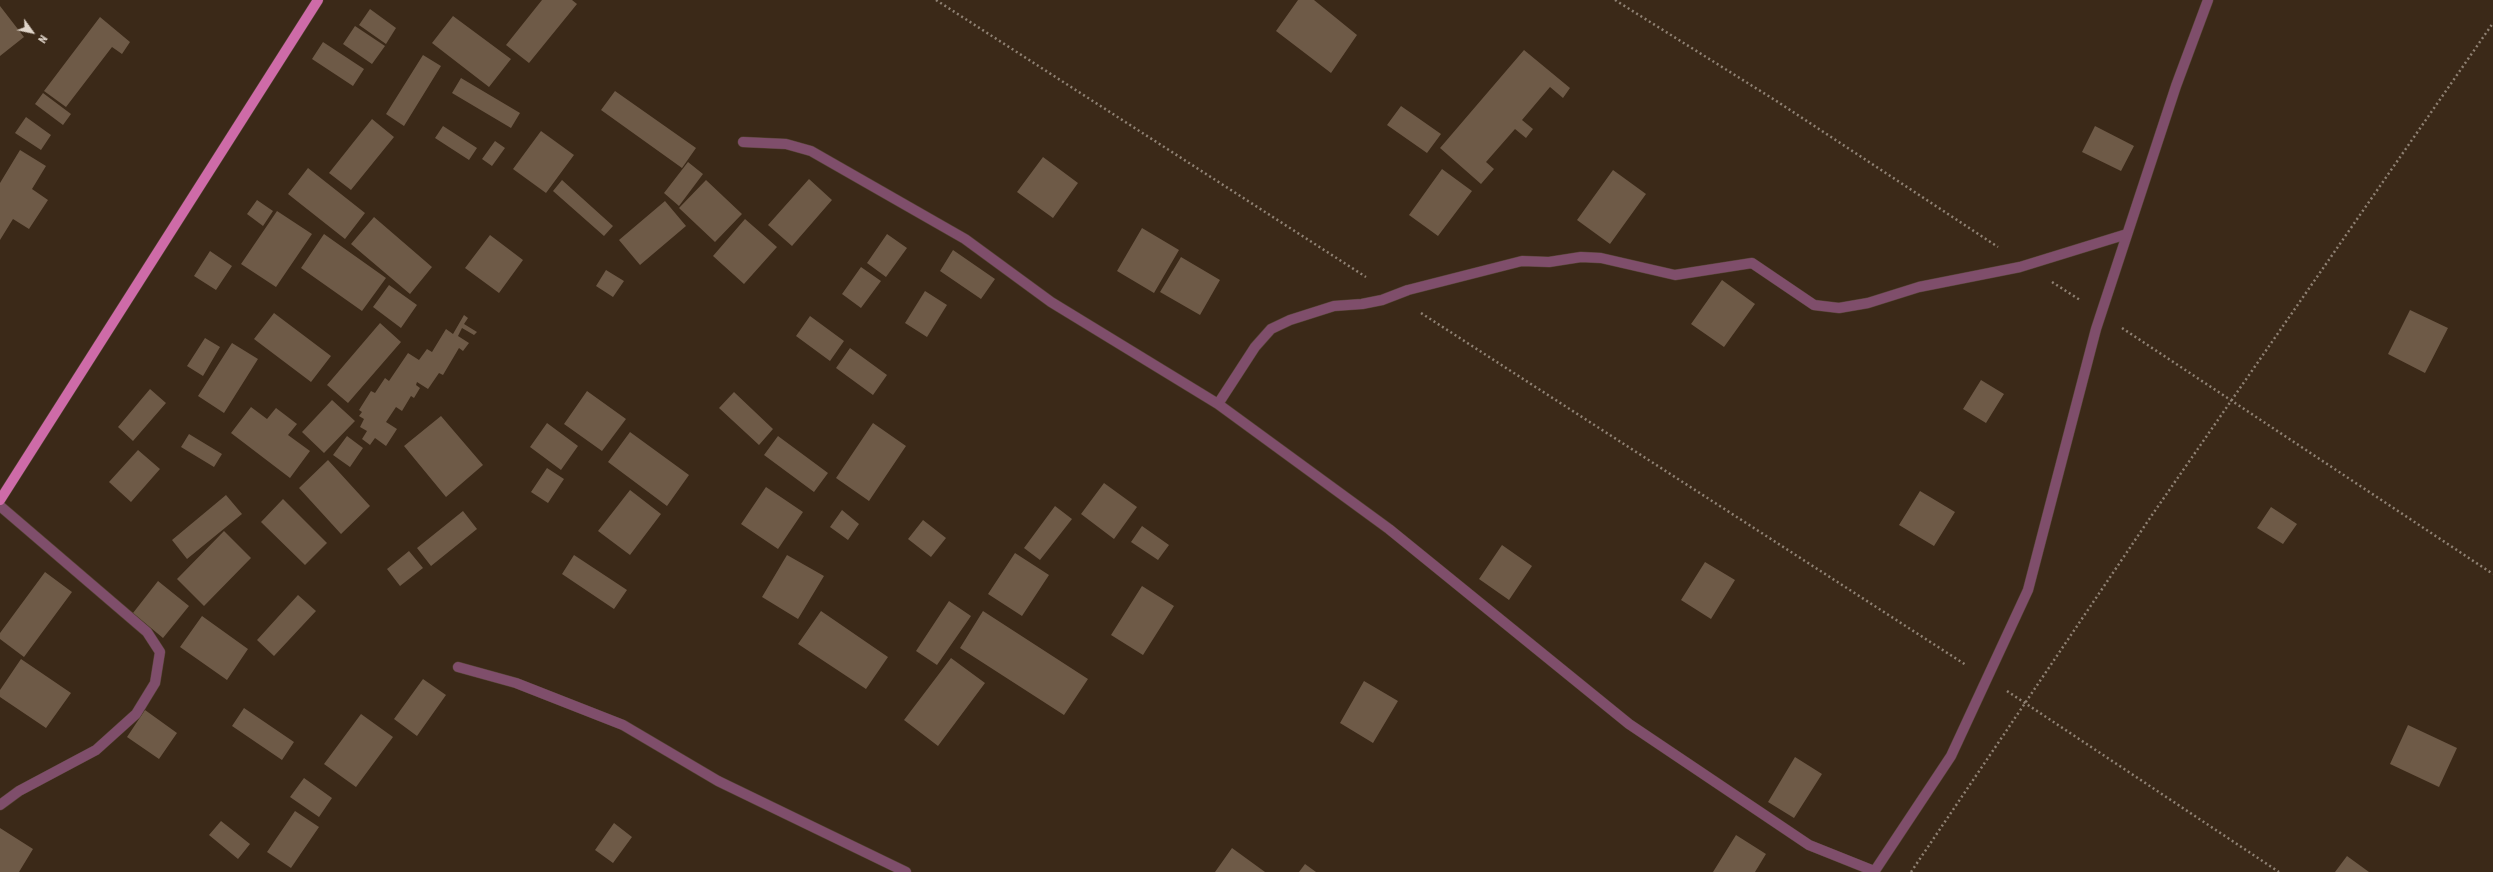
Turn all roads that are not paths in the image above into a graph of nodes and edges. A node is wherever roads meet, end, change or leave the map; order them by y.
1 (318, 0) edge
2 (2208, 0) edge
3 (742, 142) dead end
4 (2127, 234) junction
5 (1218, 404) junction
6 (0, 500) edge
7 (0, 506) edge
8 (458, 667) dead end
9 (0, 805) edge
10 (906, 872) edge
11 (1874, 872) edge

1 - 6 main road
2 - 4 street
3 - 5 street
4 - 5 street
4 - 11 street
5 - 11 street
7 - 9 street
8 - 10 street

